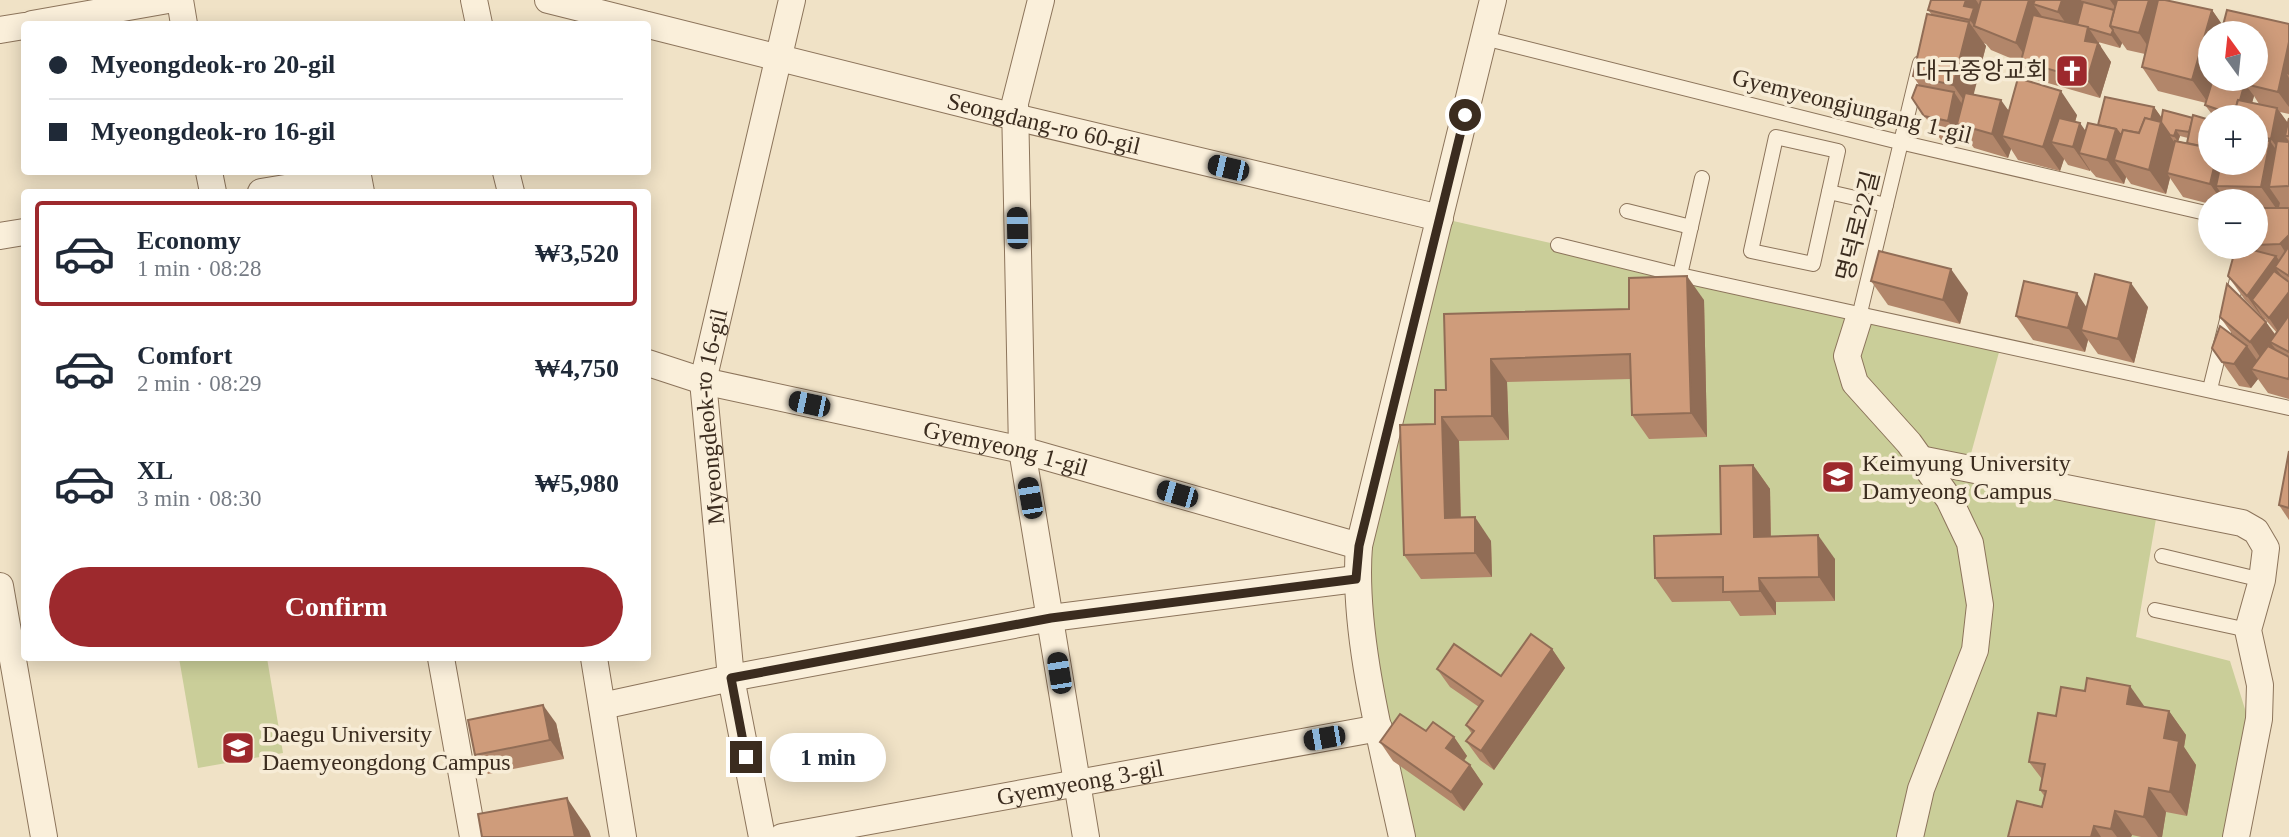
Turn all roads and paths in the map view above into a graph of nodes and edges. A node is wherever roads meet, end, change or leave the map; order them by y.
1 (168, 0) edge
2 (180, 0) edge
3 (474, 0) edge
4 (548, 0) edge
5 (792, 0) edge
6 (1041, 0) edge
7 (1493, 0) edge
8 (49, 21) edge
9 (184, 21) edge
10 (478, 21) edge
11 (630, 21) edge
12 (21, 26) edge
13 (651, 26) edge
14 (0, 30) edge
15 (1484, 38) junction
16 (1922, 52) edge
17 (778, 59) junction
18 (1015, 117) junction
19 (1901, 143) junction
20 (1702, 178) dead end
21 (360, 184) edge
22 (298, 189) edge
23 (1829, 192) junction
24 (1886, 205) junction
25 (1627, 211) dead end
26 (2198, 211) edge
27 (1440, 218) junction
28 (1691, 227) junction
29 (21, 232) edge
30 (0, 236) edge
31 (1558, 245) dead end
32 (2242, 259) edge
33 (1680, 275) junction
34 (1859, 317) junction
35 (651, 364) edge
36 (703, 381) junction
37 (2210, 389) junction
38 (2289, 408) edge
39 (1021, 450) junction
40 (1920, 459) junction
41 (1359, 546) junction
42 (2162, 556) dead end
43 (1356, 579) junction
44 (2262, 580) junction
45 (0, 586) edge
46 (2155, 610) dead end
47 (1051, 618) junction
48 (2248, 629) junction
49 (442, 661) edge
50 (595, 661) edge
51 (731, 678) junction
52 (602, 705) junction
53 (1379, 728) junction
54 (1077, 781) junction
55 (44, 837) edge
56 (473, 837) edge
57 (623, 837) edge
58 (762, 837) edge
59 (782, 837) edge
60 (1086, 837) edge
61 (1402, 837) edge
62 (1910, 837) edge
63 (2236, 837) edge

1 - 8 street
2 - 9 street
3 - 10 street
4 - 11 street, Seongdang-ro 60-gil
5 - 17 street, Myeongdeok-ro 16-gil
6 - 18 street
7 - 15 street
12 - 14 street
13 - 17 street, Seongdang-ro 60-gil
15 - 19 lane, Gyemyeongjungang 1-gil
15 - 27 street
16 - 19 lane, 명덕로22길
17 - 18 street, Seongdang-ro 60-gil
17 - 36 street, Myeongdeok-ro 16-gil
18 - 27 street, Seongdang-ro 60-gil
18 - 39 street
19 - 24 lane, 명덕로22길
19 - 26 lane, Gyemyeongjungang 1-gil
20 - 28 lane
21 - 22 street
23 - 23 lane
23 - 24 lane
24 - 34 lane, 명덕로22길
25 - 28 lane
27 - 41 street
28 - 33 lane
29 - 30 street
31 - 33 lane
32 - 37 lane
33 - 34 lane
34 - 37 lane
34 - 40 street
35 - 36 street, Gyemyeong 1-gil
36 - 39 street, Gyemyeong 1-gil
36 - 51 street, Myeongdeok-ro 16-gil
37 - 38 lane
39 - 41 street, Gyemyeong 1-gil
39 - 47 street
40 - 44 street
40 - 62 street
41 - 43 street
42 - 44 lane
43 - 47 street
43 - 53 street
44 - 48 street
45 - 55 street
46 - 48 lane
47 - 51 street
47 - 54 street
48 - 63 street
49 - 56 street
50 - 52 street
51 - 52 street
51 - 58 street, Myeongdeok-ro 16-gil
52 - 57 street
53 - 54 street, Gyemyeong 3-gil
53 - 61 street
54 - 59 street, Gyemyeong 3-gil
54 - 60 street

